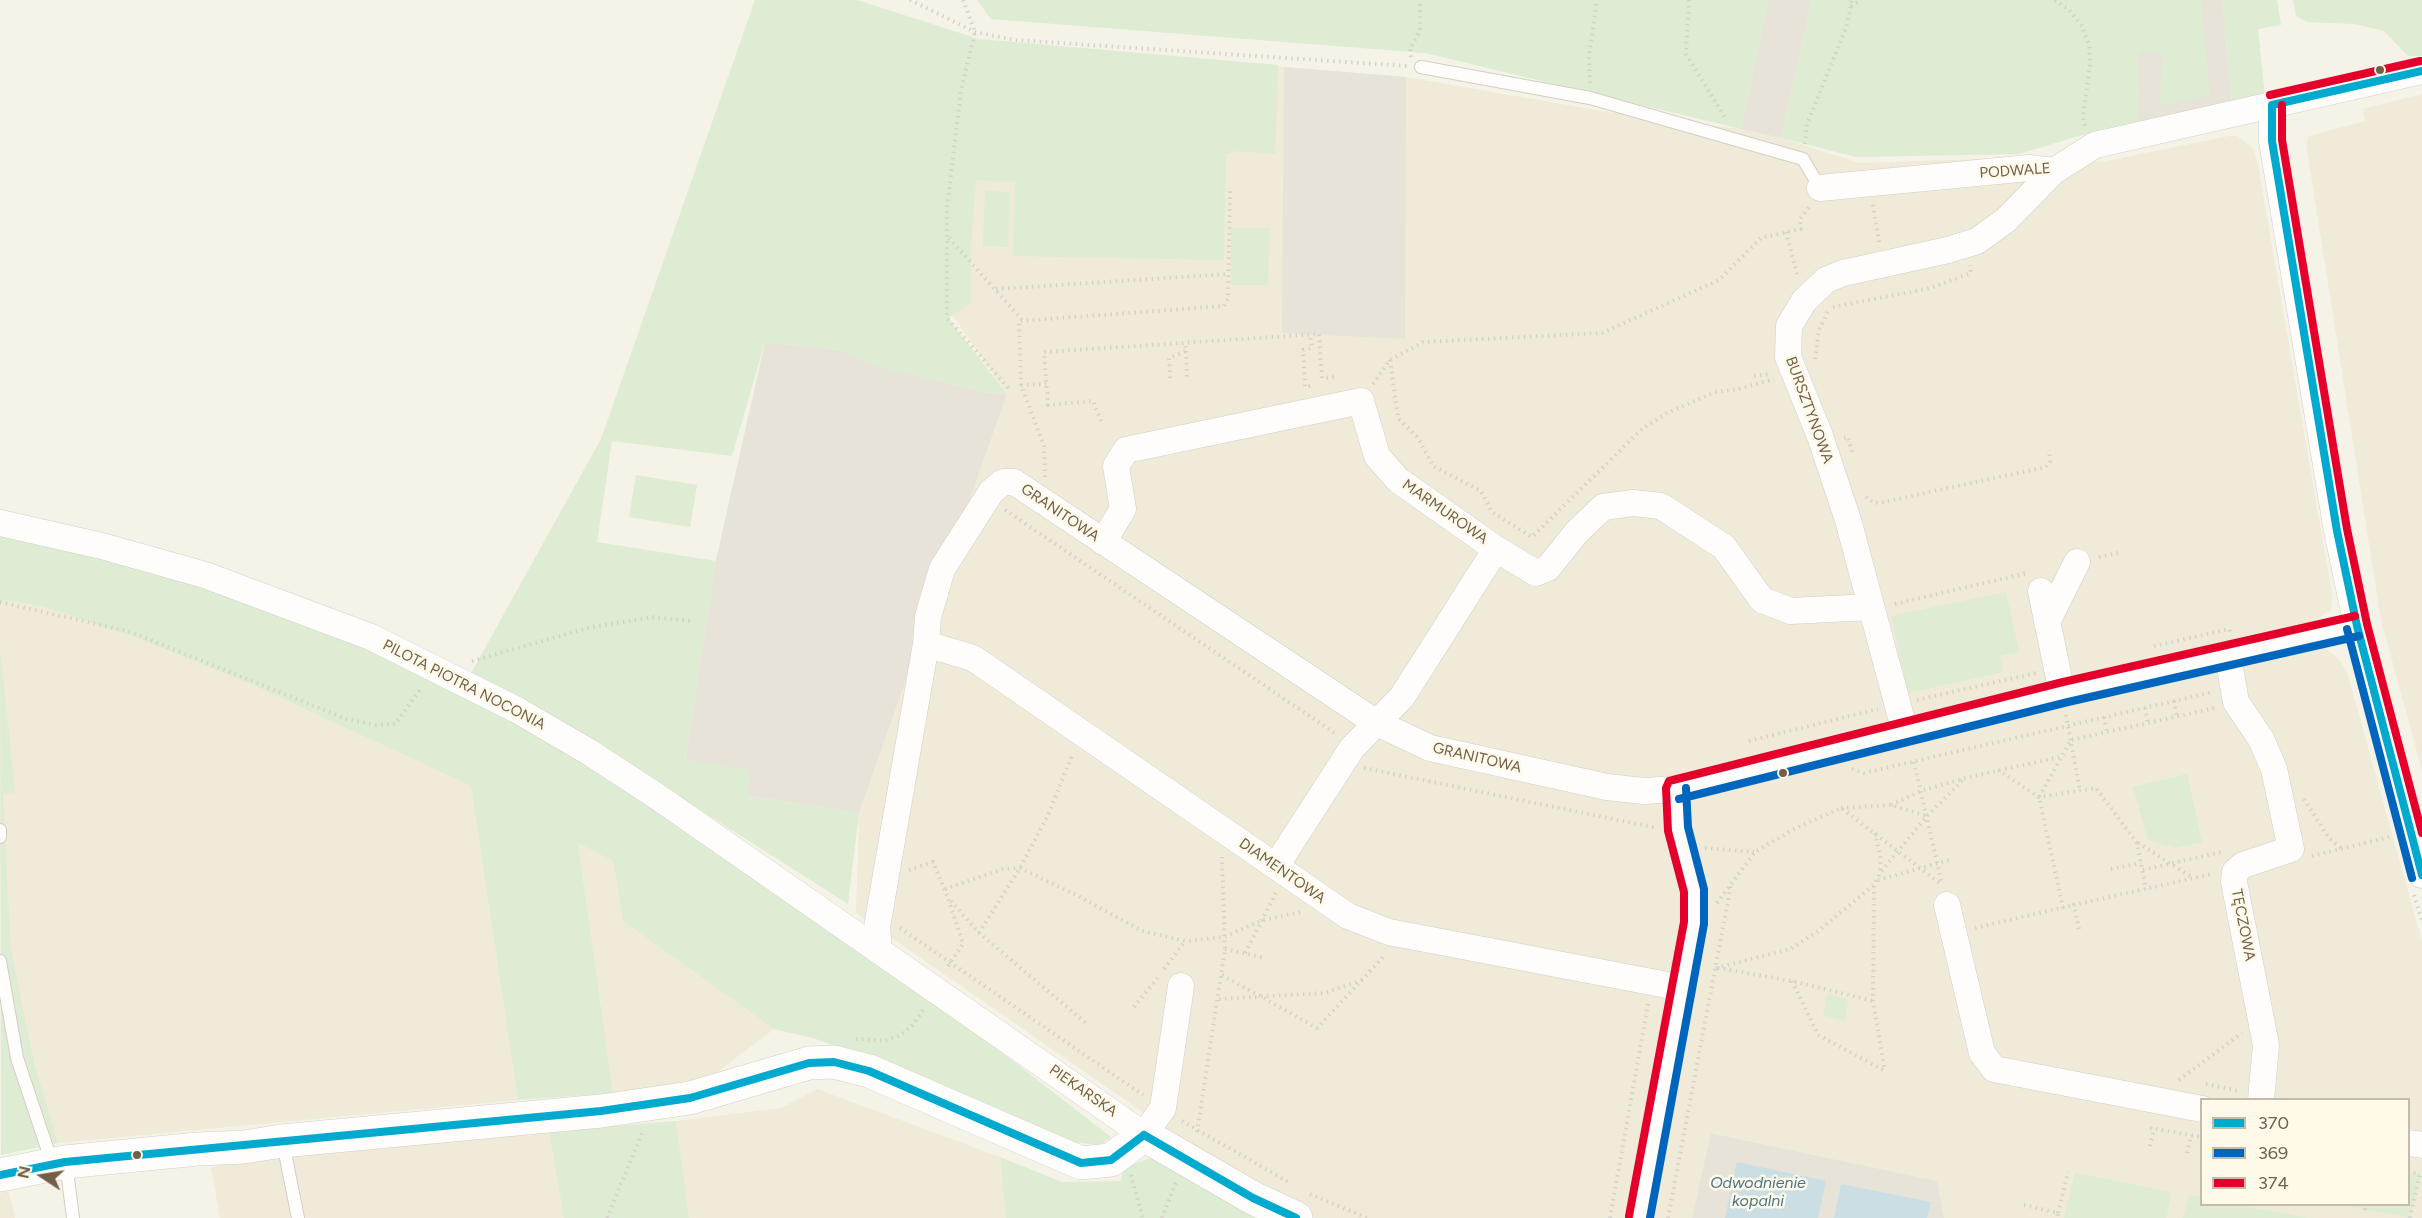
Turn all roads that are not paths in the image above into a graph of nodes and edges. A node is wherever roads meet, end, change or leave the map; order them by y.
1 (1421, 68) dead end
2 (2422, 71) edge
3 (2272, 105) junction
4 (2054, 171) junction
5 (1820, 188) joint
6 (0, 523) edge
7 (1103, 542) junction
8 (1496, 549) junction
9 (2077, 562) dead end
10 (2039, 581) road end
11 (1880, 608) junction
12 (2047, 622) junction
13 (2357, 626) junction
14 (926, 644) junction
15 (2232, 649) junction
16 (2062, 693) junction
17 (1375, 722) junction
18 (1905, 732) junction
19 (1676, 789) junction
20 (0, 830) edge
21 (0, 837) edge
22 (2422, 875) edge
23 (1277, 877) junction
24 (1945, 894) road end
25 (879, 950) junction
26 (0, 961) edge
27 (1181, 986) dead end
28 (1683, 988) junction
29 (2261, 1097) edge
30 (2200, 1109) edge
31 (1144, 1135) junction
32 (282, 1141) junction
33 (59, 1163) junction
34 (0, 1175) edge
35 (1299, 1204) edge
36 (73, 1218) edge
37 (298, 1218) edge
38 (1639, 1218) edge

1 - 5 lane
2 - 3 street, PODWALE
3 - 4 street, PODWALE
3 - 13 street
4 - 5 street, PODWALE
4 - 11 street, BURSZTYNOWA
6 - 25 street, PILOTA PIOTRA NOCONIA
7 - 8 street, MARMUROWA
7 - 14 street, GRANITOWA
7 - 17 street, GRANITOWA
8 - 11 street
8 - 17 street, MARMUROWA
9 - 12 street
10 - 12 street
11 - 18 street, BURSZTYNOWA
12 - 16 street
13 - 15 street, GRANITOWA
13 - 22 street
14 - 23 street, DIAMENTOWA
14 - 25 street, GRANITOWA
15 - 16 street, GRANITOWA
15 - 29 street, TĘCZOWA
16 - 18 street, GRANITOWA
17 - 19 street, GRANITOWA
17 - 23 street, MARMUROWA
18 - 19 street, GRANITOWA
19 - 28 street
20 - 21 lane
23 - 28 street, DIAMENTOWA
24 - 30 street
25 - 31 street, PIEKARSKA
26 - 33 lane
27 - 31 street
28 - 38 street
31 - 32 street
31 - 35 street, PIEKARSKA
32 - 33 street
32 - 37 lane
33 - 34 street
33 - 36 lane

